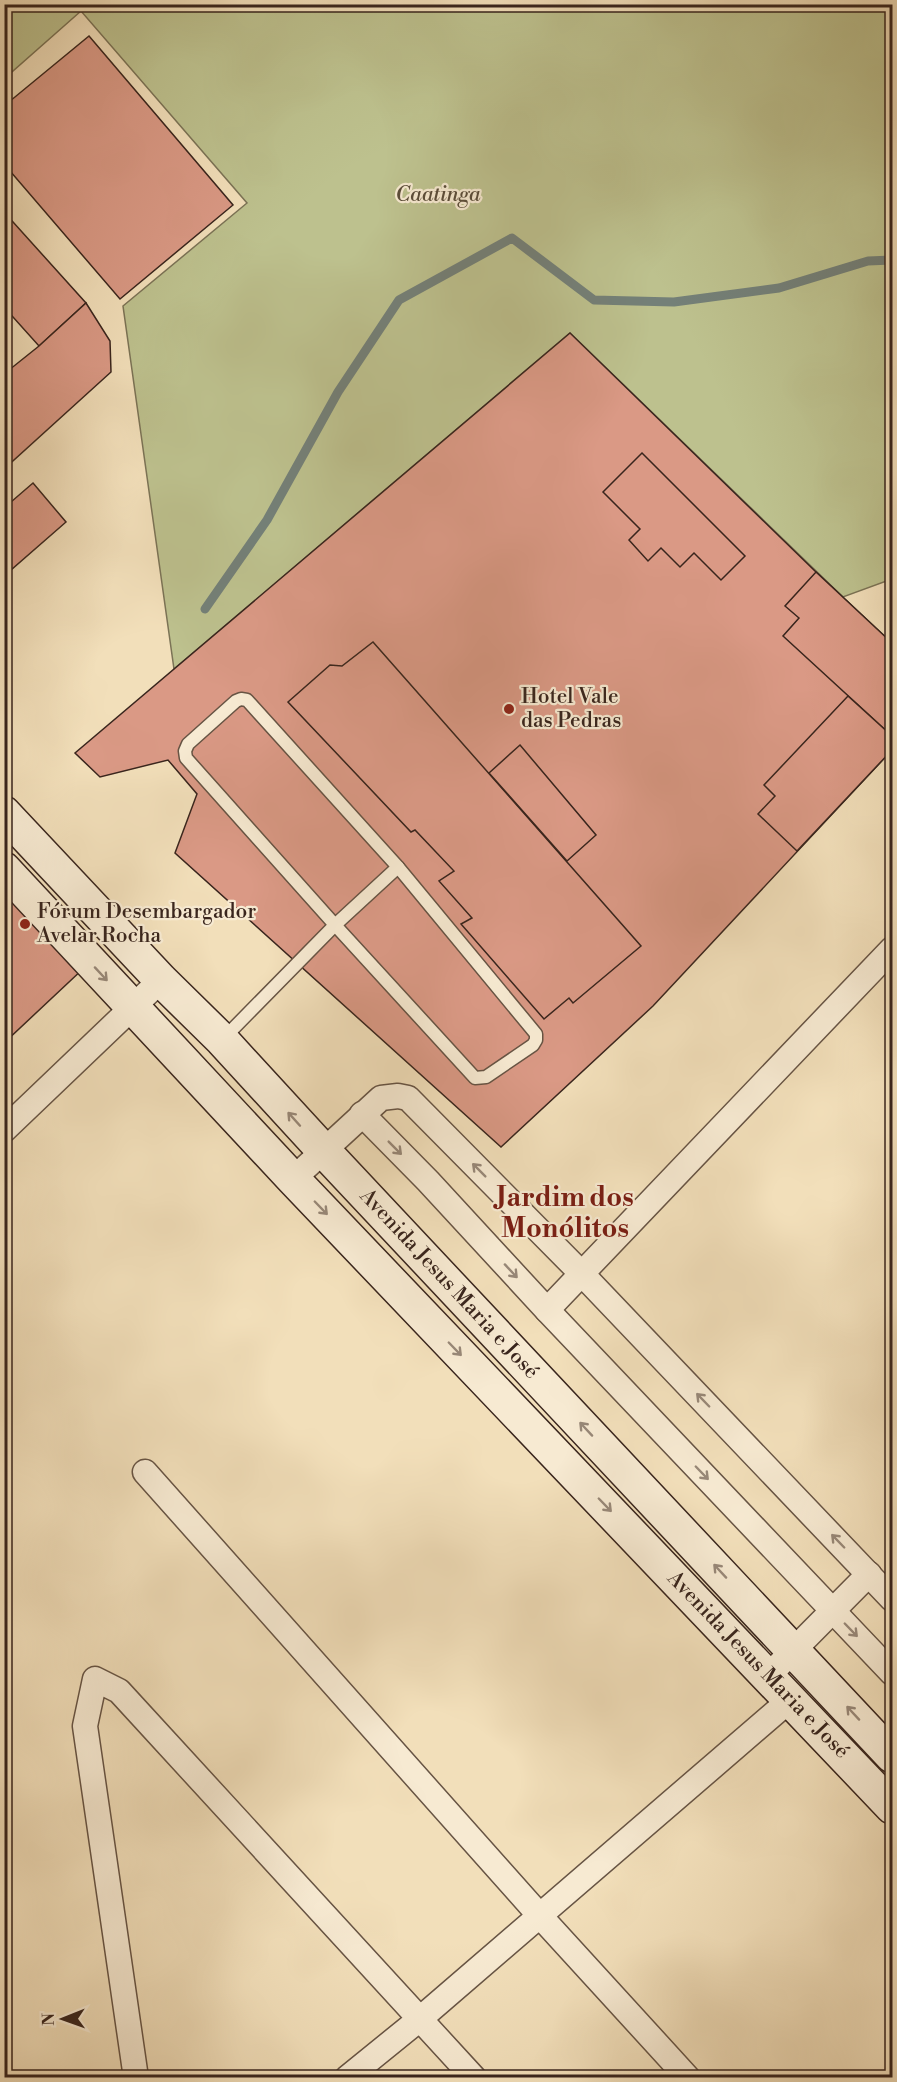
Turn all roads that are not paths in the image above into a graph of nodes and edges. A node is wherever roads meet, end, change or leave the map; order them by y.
1 (4, 813) edge
2 (398, 867) junction
3 (4, 869) edge
4 (335, 925) junction
5 (892, 949) edge
6 (161, 980) junction
7 (133, 1008) junction
8 (222, 1040) junction
9 (362, 1114) junction
10 (4, 1130) edge
11 (322, 1150) junction
12 (293, 1179) junction
13 (583, 1275) junction
14 (547, 1310) junction
15 (146, 1472) dead end
16 (869, 1574) junction
17 (892, 1599) edge
18 (832, 1610) junction
19 (793, 1649) junction
20 (892, 1673) edge
21 (768, 1676) junction
22 (791, 1700) junction
23 (892, 1756) edge
24 (892, 1807) edge
25 (540, 1916) junction
26 (421, 2018) junction
27 (136, 2078) edge
28 (347, 2078) edge
29 (474, 2078) edge
30 (688, 2078) edge

1 - 6 main road, Avenida Jesus Maria e José
2 - 4 lane
2 - 4 lane
2 - 4 lane
3 -> 7 main road, Avenida Jesus Maria e José
4 - 8 lane
5 - 13 street
6 - 7 street
6 - 8 main road, Avenida Jesus Maria e José
7 - 10 street
7 - 12 main road, Avenida Jesus Maria e José
11 -> 8 main road, Avenida Jesus Maria e José
9 - 11 street
13 -> 9 street
9 -> 14 street
11 - 12 street
19 -> 11 main road, Avenida Jesus Maria e José
12 -> 21 main road, Avenida Jesus Maria e José
13 - 14 street
16 -> 13 street
14 -> 18 street
15 - 25 street
16 - 17 street
16 - 18 street
18 - 19 street
18 -> 20 street
19 - 21 street
23 -> 19 main road, Avenida Jesus Maria e José
21 - 22 main road, Avenida Jesus Maria e José
22 - 24 main road, Avenida Jesus Maria e José
22 - 25 street
25 - 26 street
25 - 30 street
26 - 27 street
26 - 28 street
26 - 29 street

